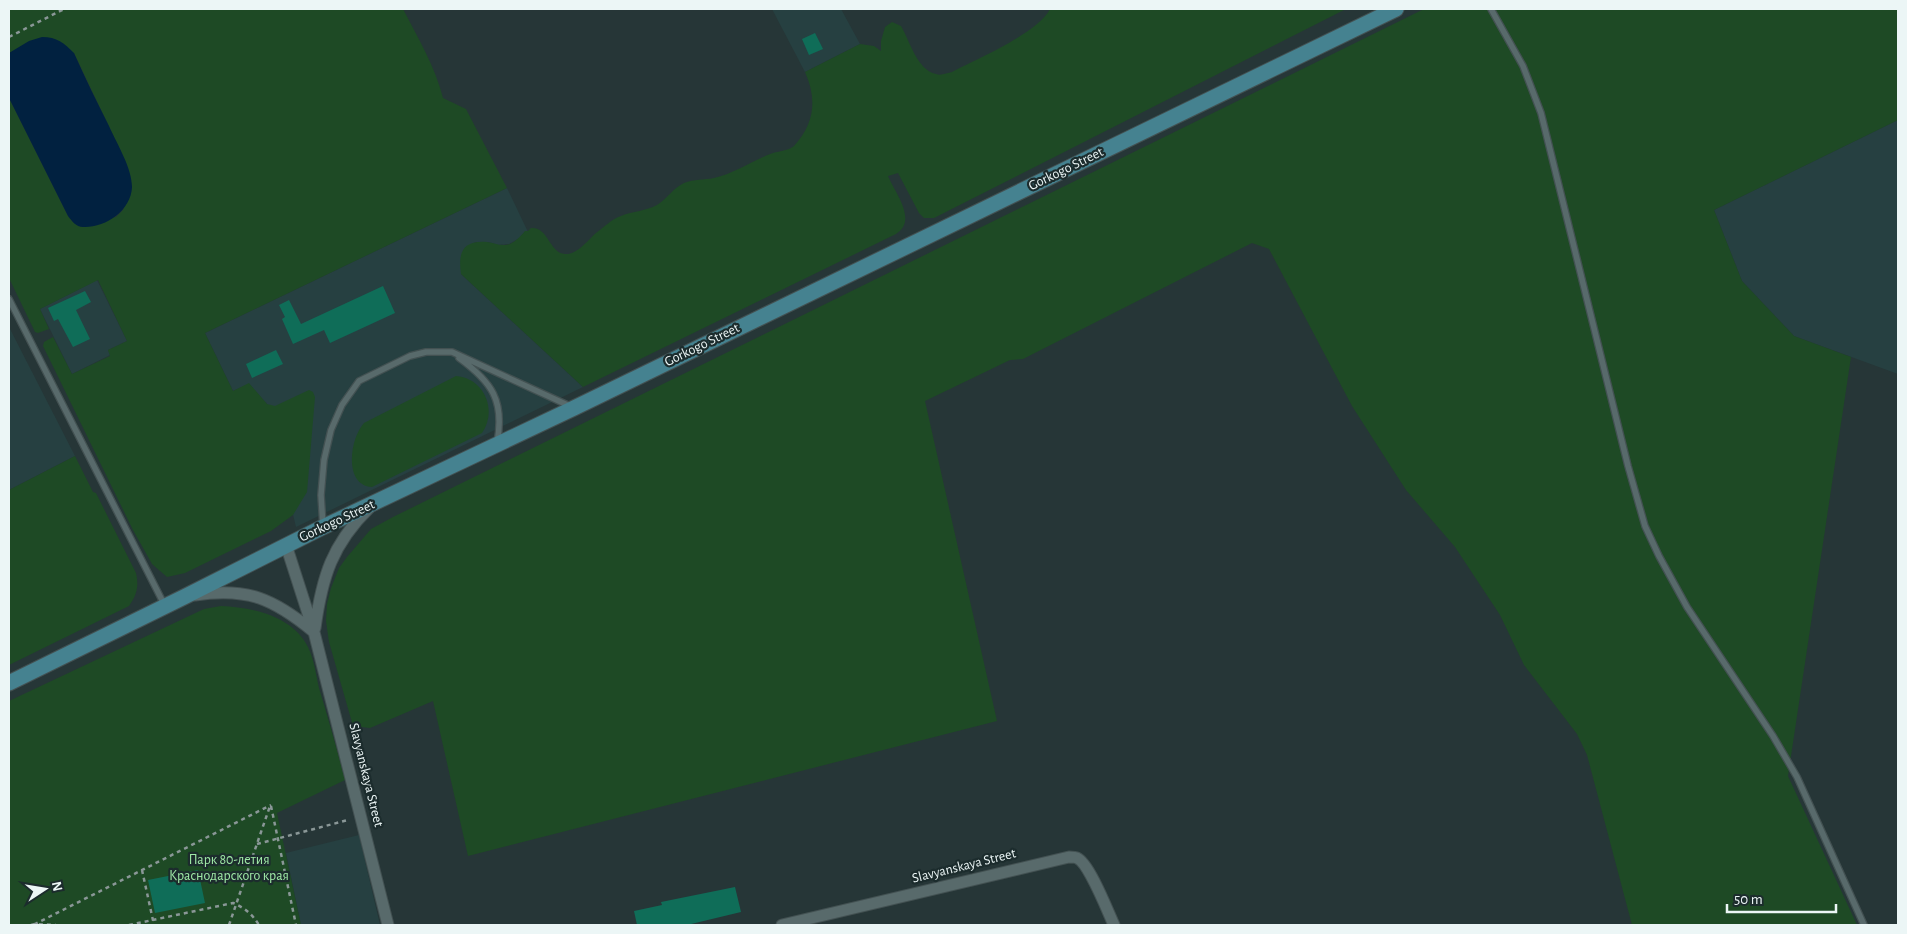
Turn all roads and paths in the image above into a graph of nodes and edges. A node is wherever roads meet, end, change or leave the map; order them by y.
1 (64, 9) edge
2 (1396, 9) edge
3 (1491, 9) edge
4 (9, 37) edge
5 (9, 299) edge
6 (452, 352) junction
7 (574, 408) junction
8 (497, 445) junction
9 (376, 502) junction
10 (323, 527) junction
11 (286, 545) junction
12 (186, 596) junction
13 (165, 606) junction
14 (314, 632) junction
15 (9, 683) edge
16 (271, 805) junction
17 (362, 817) junction
18 (278, 838) junction
19 (257, 844) junction
20 (142, 870) junction
21 (236, 905) junction
22 (153, 920) junction
23 (34, 925) edge
24 (56, 925) edge
25 (129, 925) edge
26 (154, 925) edge
27 (229, 925) edge
28 (259, 925) edge
29 (296, 925) edge
30 (388, 925) edge
31 (782, 925) edge
32 (1114, 925) edge
33 (1864, 925) edge

1 - 4 path
2 - 7 main road, Gorkogo Street
3 - 33 lane
5 - 13 lane
6 - 7 lane
6 - 8 lane
6 - 10 lane
7 - 8 main road, Gorkogo Street
8 - 9 main road, Gorkogo Street
9 - 10 main road, Gorkogo Street
9 - 14 street, Slavyanskaya Street
10 - 11 main road, Gorkogo Street
11 - 12 main road, Gorkogo Street
11 - 14 street, Slavyanskaya Street
12 - 13 main road, Gorkogo Street
12 - 14 street
13 - 15 main road, Gorkogo Street
14 - 17 street, Slavyanskaya Street
16 - 18 path
16 - 19 path
16 - 20 path
17 - 18 path
17 - 30 street, Slavyanskaya Street
18 - 19 path
18 - 29 path
19 - 21 path
20 - 22 path
20 - 23 path
21 - 22 path
21 - 27 path
21 - 28 path
22 - 25 path
22 - 26 path
23 - 24 path
31 - 32 street, Slavyanskaya Street

